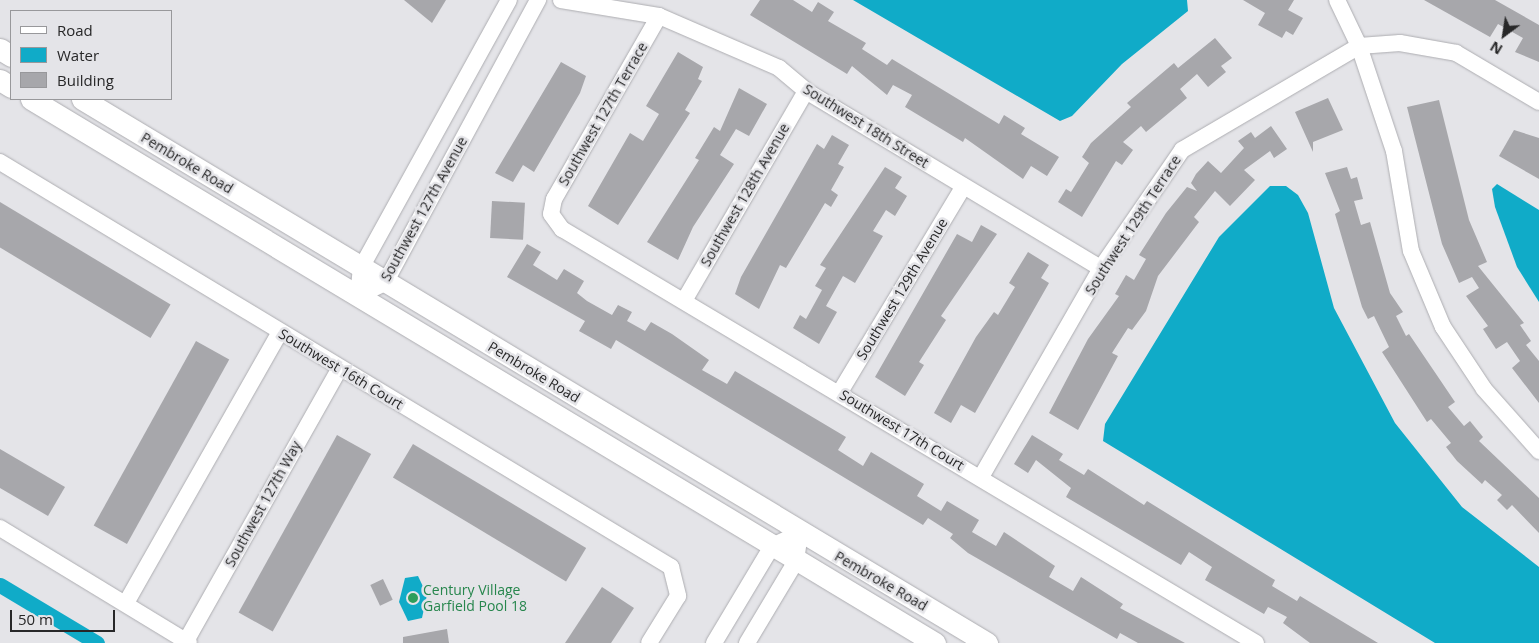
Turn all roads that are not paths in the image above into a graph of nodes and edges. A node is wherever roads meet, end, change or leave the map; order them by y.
1 (508, 0) edge
2 (538, 0) edge
3 (561, 0) edge
4 (1337, 0) edge
5 (659, 16) junction
6 (1359, 46) junction
7 (806, 91) junction
8 (36, 100) edge
9 (84, 100) edge
10 (1539, 102) edge
11 (0, 162) edge
12 (964, 186) junction
13 (551, 214) joint
14 (361, 268) junction
15 (1101, 268) junction
16 (386, 283) junction
17 (358, 296) junction
18 (685, 300) junction
19 (280, 332) junction
20 (340, 368) junction
21 (840, 392) junction
22 (1539, 451) edge
23 (981, 477) junction
24 (0, 528) edge
25 (800, 533) junction
26 (772, 546) junction
27 (796, 561) junction
28 (126, 603) junction
29 (187, 642) edge
30 (649, 643) edge
31 (714, 643) edge
32 (747, 643) edge
33 (935, 643) edge
34 (987, 643) edge
35 (1256, 643) edge

1 - 14 street, Southwest 127th Avenue
2 - 16 street, Southwest 127th Avenue
3 - 5 street, Southwest 18th Street
4 - 6 street
5 - 7 street, Southwest 18th Street
5 - 13 street, Southwest 127th Terrace
6 - 10 street
6 - 15 street, Southwest 129th Terrace
6 - 22 street
7 - 12 street, Southwest 18th Street
7 - 18 street, Southwest 128th Avenue
8 - 17 main road, Pembroke Road
9 - 14 main road, Pembroke Road
11 - 19 street, Southwest 16th Court
12 - 15 street, Southwest 18th Street
12 - 21 street, Southwest 129th Avenue
13 - 18 street, Southwest 17th Court
14 - 16 main road, Pembroke Road
14 - 17 street, Southwest 127th Avenue
15 - 23 street, Southwest 129th Terrace
16 - 17 street, Southwest 127th Avenue
16 - 25 main road, Pembroke Road
17 - 26 main road, Pembroke Road
18 - 21 street, Southwest 17th Court
19 - 20 street, Southwest 16th Court
19 - 28 street
20 - 29 street, Southwest 127th Way
20 - 30 street, Southwest 16th Court
21 - 23 street, Southwest 17th Court
23 - 35 street, Southwest 17th Court
24 - 28 street
25 - 26 street
25 - 27 street
25 - 34 main road, Pembroke Road
26 - 27 main road, Pembroke Road
26 - 31 street
27 - 32 street
27 - 33 main road, Pembroke Road
28 - 29 street

